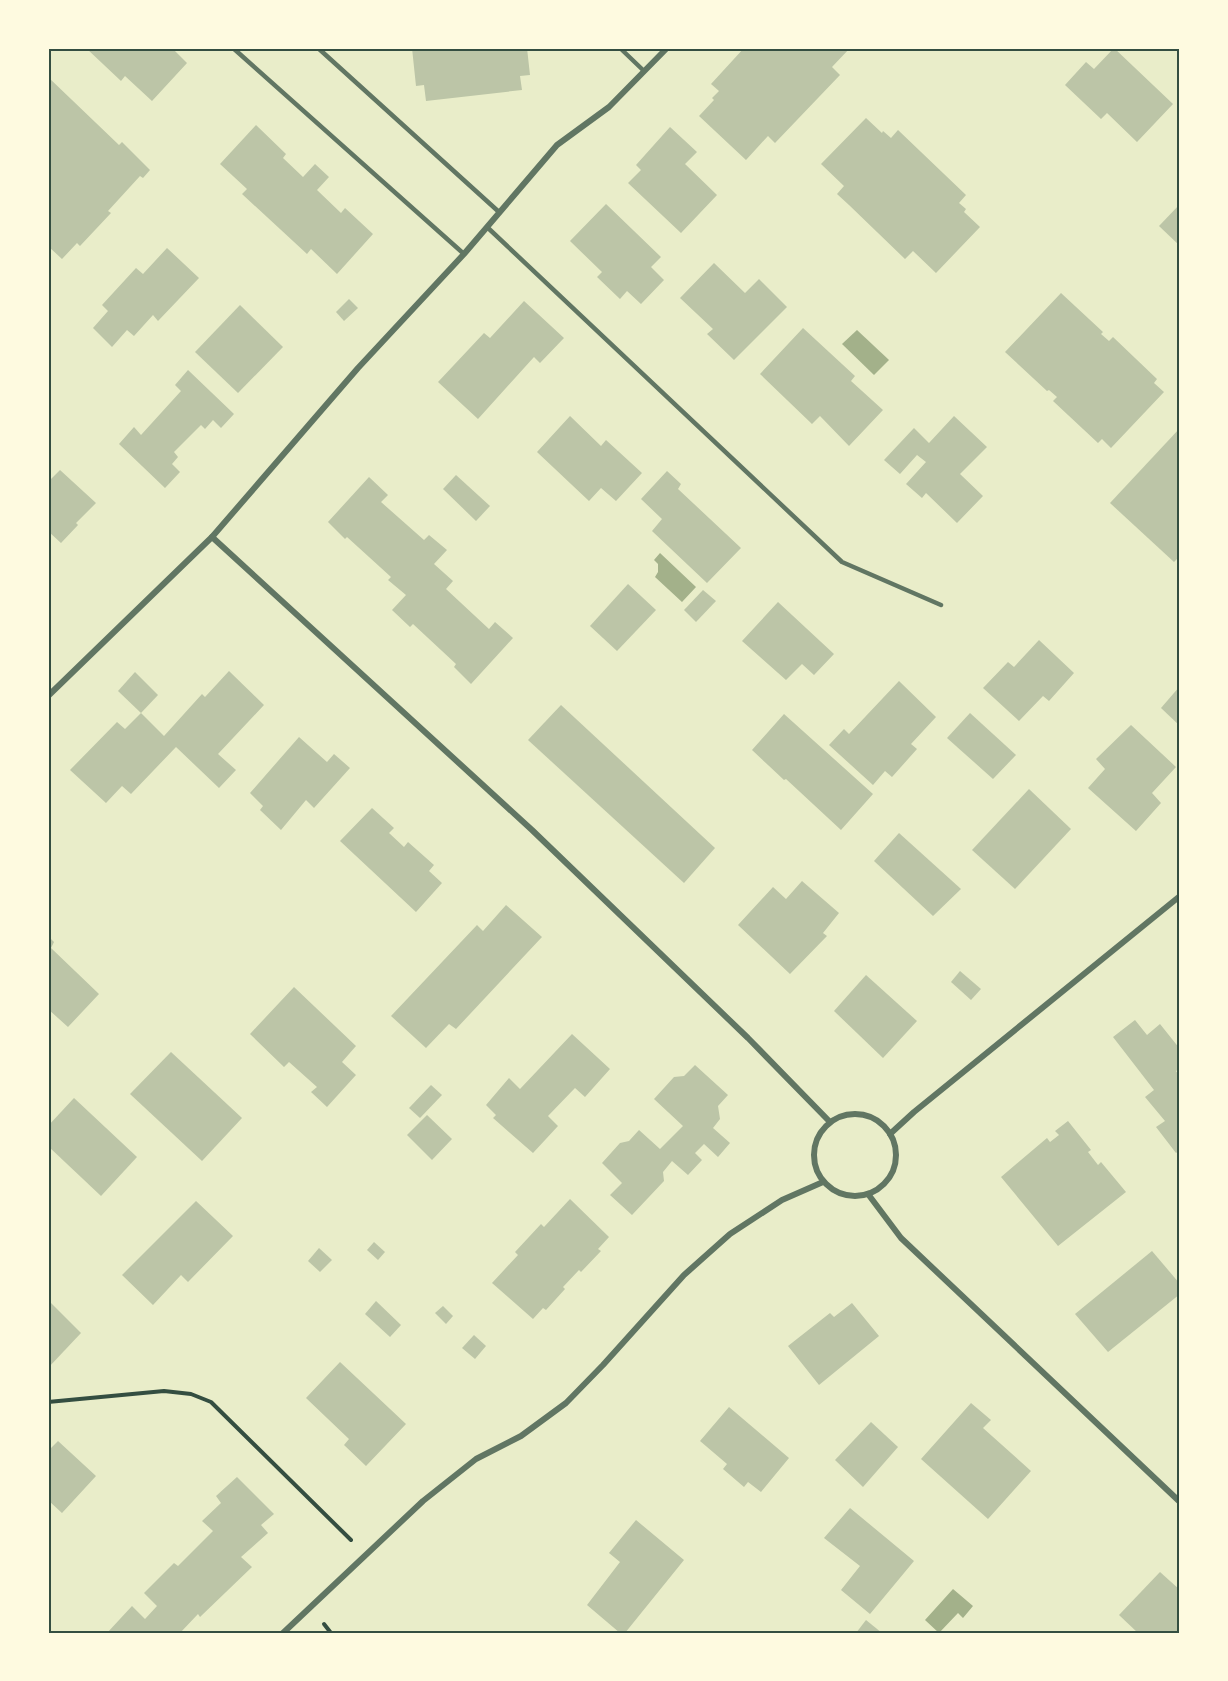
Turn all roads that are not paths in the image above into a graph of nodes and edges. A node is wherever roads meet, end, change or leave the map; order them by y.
1 (233, 48) edge
2 (318, 48) edge
3 (620, 48) edge
4 (667, 48) edge
5 (644, 71) junction
6 (499, 213) junction
7 (487, 226) junction
8 (464, 254) junction
9 (212, 537) junction
10 (941, 605) dead end
11 (48, 696) edge
12 (1180, 896) edge
13 (830, 1122) junction
14 (890, 1134) junction
15 (823, 1182) junction
16 (868, 1194) junction
17 (1180, 1502) edge
18 (283, 1633) edge

1 - 8 lane
2 - 6 lane
3 - 5 lane
4 - 5 street
5 - 6 street
6 - 7 street
7 - 8 street
7 - 10 lane
8 - 9 street
9 - 11 street
9 - 13 street
12 - 14 street
13 - 14 street
13 - 15 street
14 - 16 street
15 - 16 street
15 - 18 street
16 - 17 street

